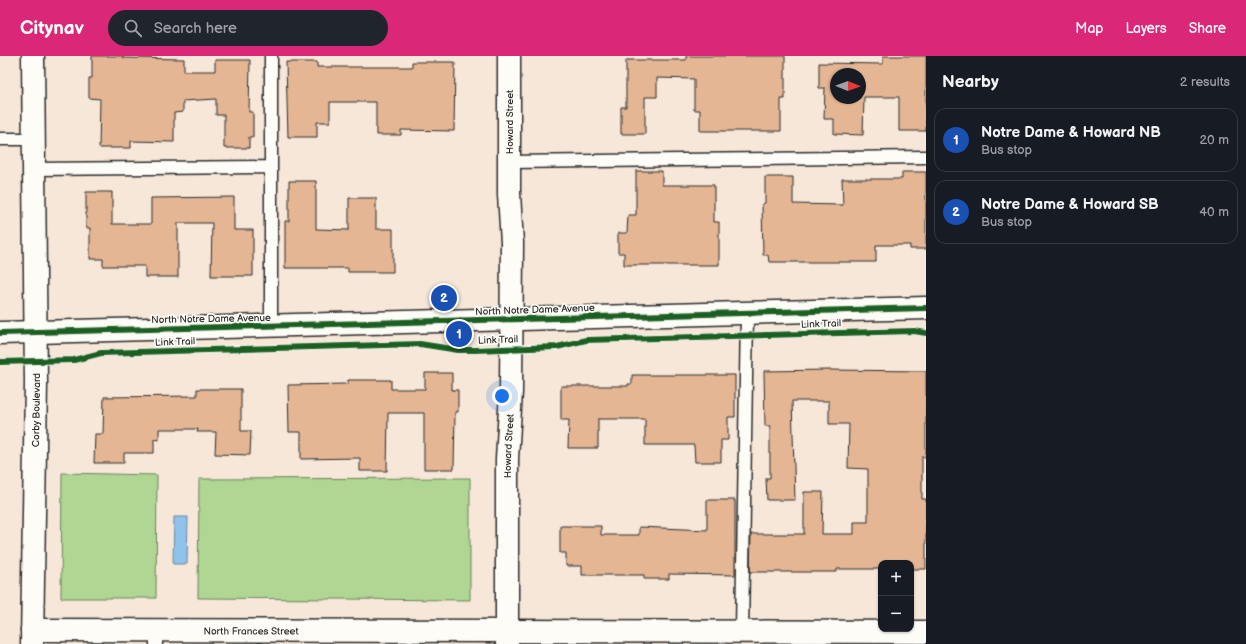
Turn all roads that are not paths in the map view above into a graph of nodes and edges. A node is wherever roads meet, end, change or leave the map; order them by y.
1 (33, 56) edge
2 (271, 56) edge
3 (509, 56) edge
4 (33, 138) junction
5 (0, 139) edge
6 (926, 157) edge
7 (509, 162) junction
8 (270, 167) junction
9 (33, 169) junction
10 (926, 308) edge
11 (747, 313) junction
12 (511, 320) junction
13 (271, 327) junction
14 (36, 332) junction
15 (0, 333) edge
16 (742, 632) junction
17 (926, 632) edge
18 (32, 637) edge
19 (156, 637) edge
20 (383, 637) edge
21 (507, 637) edge

1 - 4 street, Corby Boulevard
2 - 8 lane
3 - 7 street, Howard Street
4 - 5 lane
4 - 9 street, Corby Boulevard
6 - 7 lane
7 - 12 street, Howard Street
8 - 9 lane
8 - 13 lane
9 - 14 street, Corby Boulevard
10 - 11 street, North Notre Dame Avenue
11 - 12 street, North Notre Dame Avenue
11 - 16 lane
12 - 13 street, North Notre Dame Avenue
12 - 21 street, Howard Street
13 - 14 street, North Notre Dame Avenue
14 - 15 street, North Notre Dame Avenue
14 - 18 street, Corby Boulevard
16 - 17 street, North Frances Street
16 - 21 street, North Frances Street
18 - 19 street, North Frances Street
19 - 20 street, North Frances Street
20 - 21 street, North Frances Street

